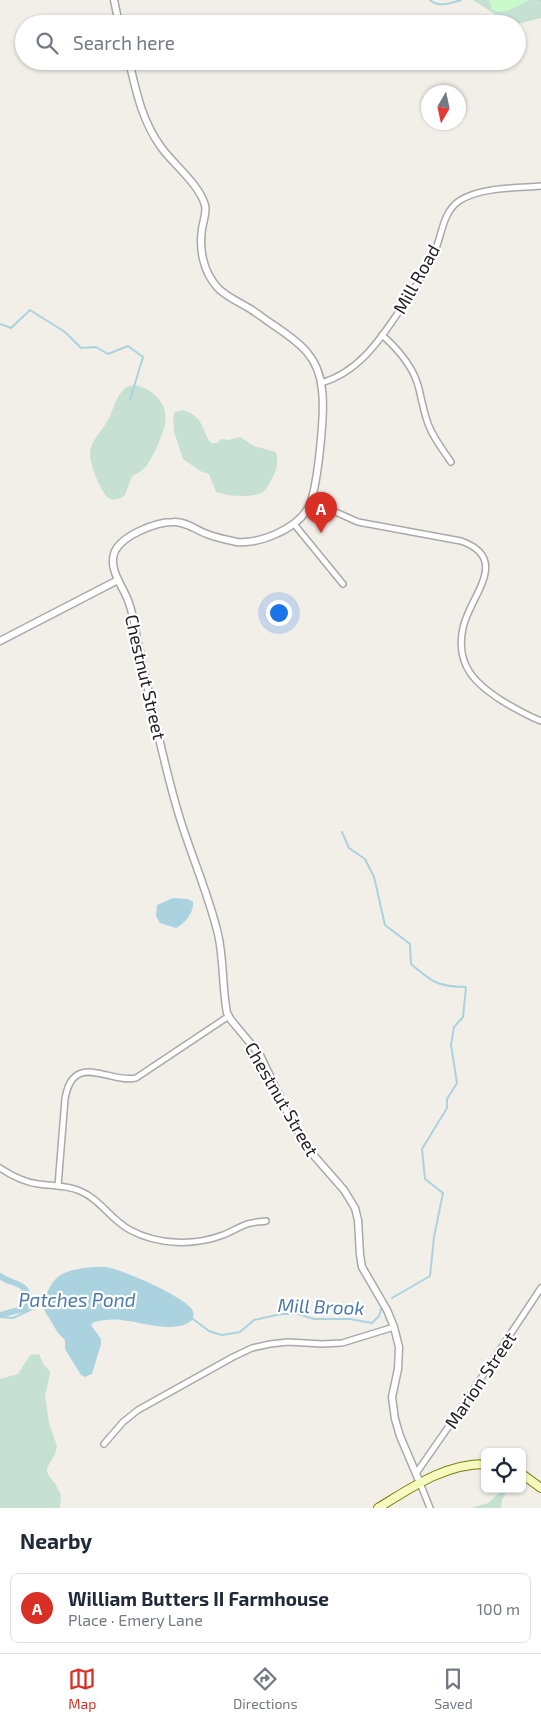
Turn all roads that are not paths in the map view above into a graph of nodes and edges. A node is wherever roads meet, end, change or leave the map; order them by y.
1 (114, 0) edge
2 (118, 15) edge
3 (131, 70) edge
4 (541, 186) edge
5 (382, 335) junction
6 (322, 383) junction
7 (451, 462) dead end
8 (311, 502) junction
9 (294, 524) junction
10 (118, 580) junction
11 (343, 584) dead end
12 (0, 641) edge
13 (541, 722) edge
14 (229, 1016) junction
15 (0, 1168) edge
16 (58, 1186) junction
17 (266, 1221) dead end
18 (541, 1288) edge
19 (394, 1327) junction
20 (104, 1444) dead end
21 (481, 1464) edge
22 (417, 1472) junction
23 (526, 1477) edge
24 (420, 1483) junction
25 (541, 1488) edge
26 (378, 1508) edge
27 (430, 1508) edge

1 - 2 street
3 - 6 street, Chestnut Street
4 - 5 street, Mill Road
5 - 6 street, Mill Road
5 - 7 street
6 - 8 street, Chestnut Street
8 - 9 street, Chestnut Street
8 - 13 street
9 - 10 street, Chestnut Street
9 - 11 street
10 - 12 street
10 - 14 street, Chestnut Street
14 - 16 street
14 - 19 street, Chestnut Street
15 - 16 street
16 - 17 street
18 - 22 street, Marion Street
19 - 20 street
19 - 22 street, Chestnut Street
21 - 24 main road
22 - 24 street, Chestnut Street
23 - 25 main road
24 - 26 main road
24 - 27 street

